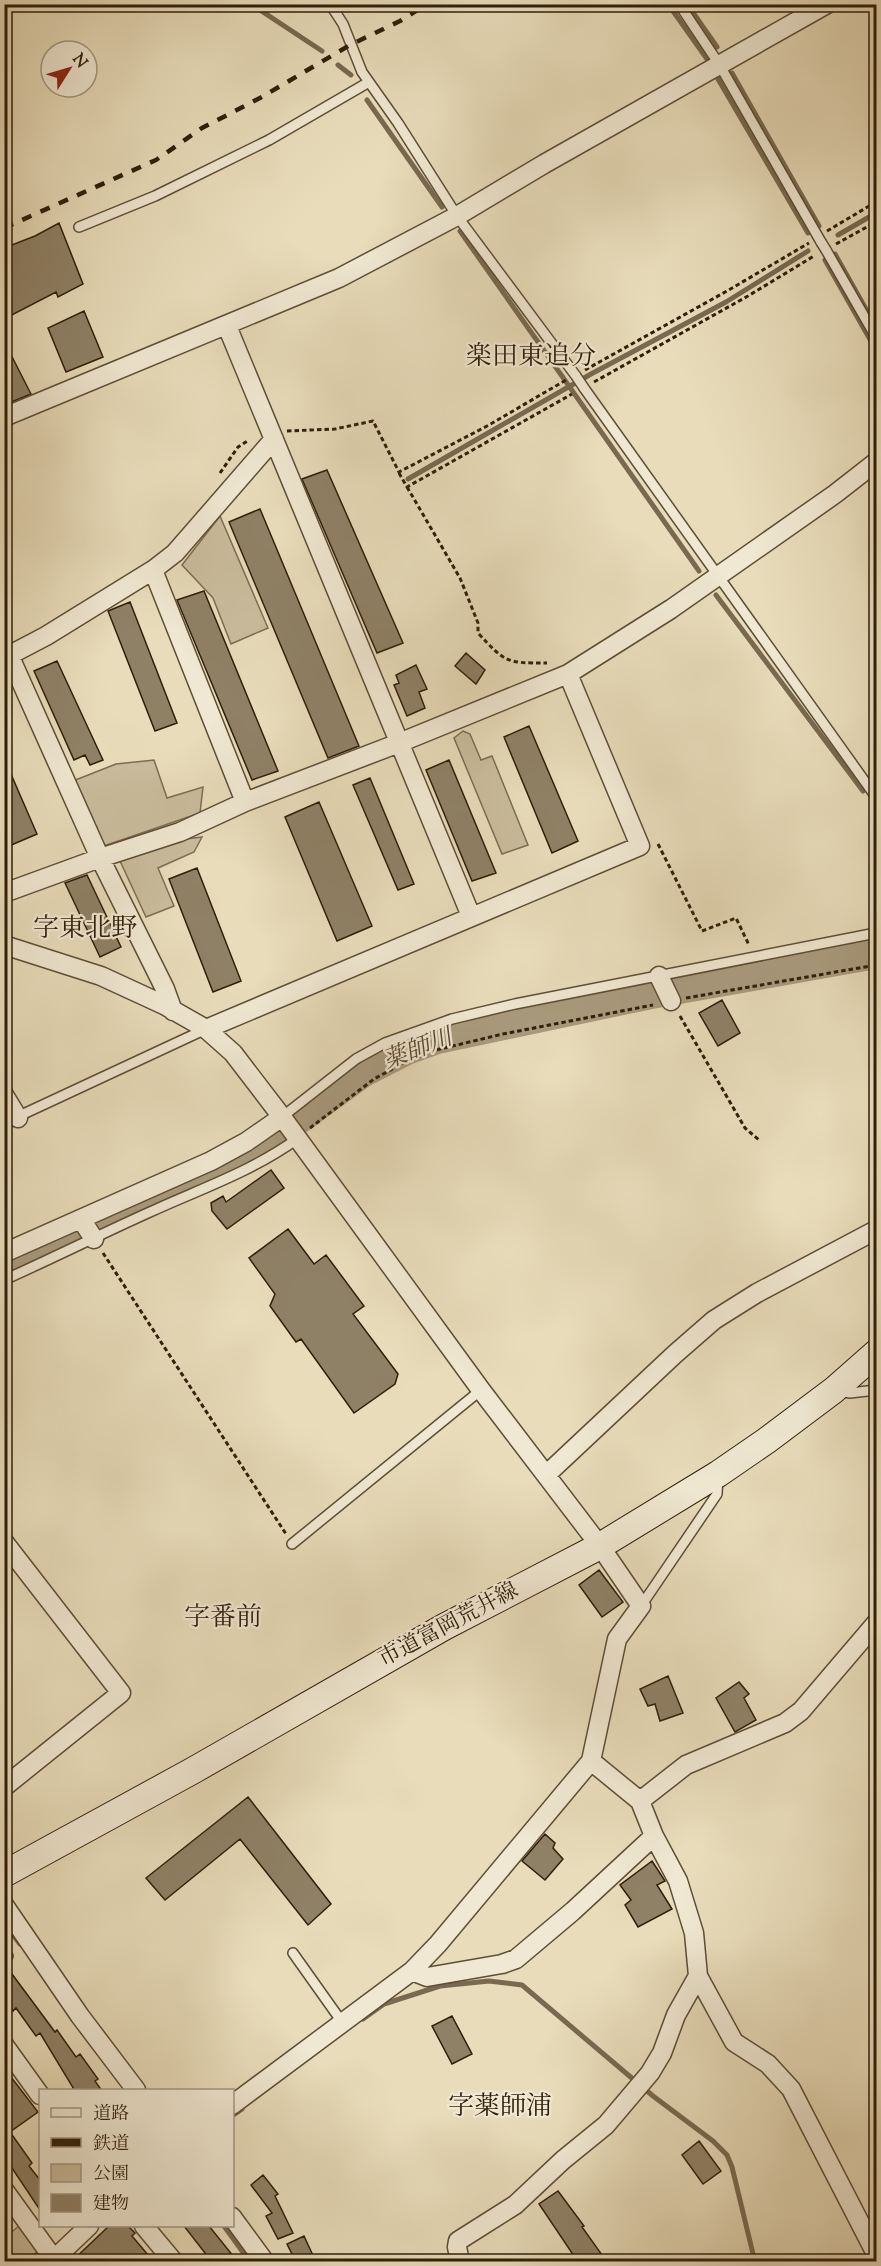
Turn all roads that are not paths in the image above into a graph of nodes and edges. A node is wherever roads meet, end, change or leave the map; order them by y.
1 (330, 4) edge
2 (679, 4) edge
3 (827, 4) edge
4 (719, 64) junction
5 (369, 82) junction
6 (457, 216) junction
7 (79, 227) dead end
8 (227, 326) junction
9 (876, 337) edge
10 (4, 417) edge
11 (272, 436) junction
12 (876, 462) edge
13 (153, 570) junction
14 (719, 576) junction
15 (7, 657) edge
16 (568, 674) junction
17 (399, 743) junction
18 (875, 794) edge
19 (245, 802) junction
20 (100, 858) junction
21 (4, 893) edge
22 (471, 916) junction
23 (876, 933) edge
24 (4, 945) edge
25 (659, 976) junction
26 (671, 1001) road end
27 (173, 1011) junction
28 (206, 1029) junction
29 (4, 1095) edge
30 (282, 1118) junction
31 (11, 1120) edge
32 (297, 1139) junction
33 (81, 1219) junction
34 (876, 1230) edge
35 (94, 1239) junction
36 (4, 1253) edge
37 (4, 1280) edge
38 (876, 1353) edge
39 (482, 1390) junction
40 (834, 1390) junction
41 (876, 1390) edge
42 (718, 1474) junction
43 (546, 1475) junction
44 (4, 1542) edge
45 (292, 1544) road end
46 (600, 1546) junction
47 (641, 1606) junction
48 (876, 1623) edge
49 (591, 1761) junction
50 (4, 1787) edge
51 (640, 1801) junction
52 (654, 1836) junction
53 (4, 1874) edge
54 (4, 1905) edge
55 (293, 1953) dead end
56 (412, 1971) junction
57 (698, 1976) junction
58 (342, 2022) junction
59 (4, 2044) edge
60 (135, 2089) edge
61 (39, 2094) edge
62 (234, 2103) edge
63 (4, 2190) edge
64 (234, 2220) edge
65 (88, 2227) edge
66 (145, 2227) edge
67 (876, 2254) edge
68 (54, 2261) edge
69 (174, 2262) edge
70 (266, 2262) edge
71 (460, 2262) edge

1 - 5 lane
2 - 4 lane
3 - 4 street
4 - 6 street
4 - 9 lane
5 - 6 lane
5 - 7 lane
6 - 8 street
6 - 14 lane, bridge
8 - 10 street
8 - 11 street
11 - 13 street
11 - 17 street
12 - 14 street
13 - 15 street
13 - 19 street
14 - 16 street
14 - 18 lane
15 - 20 street
16 - 17 street
16 - 22 street
17 - 19 street
17 - 22 street
19 - 20 street
20 - 21 street
20 - 27 street
22 - 28 street
23 - 25 lane
24 - 27 street
25 - 26 street
25 - 30 lane
27 - 28 street
28 - 30 street
28 - 31 lane
29 - 31 street
30 - 32 street
30 - 33 street
32 - 35 lane
32 - 39 street
33 - 35 street
33 - 36 street
34 - 43 street
35 - 37 lane
38 - 40 street, 市道富岡荒井線
39 - 43 street
39 - 45 lane
40 - 41 lane
40 - 42 street, 市道富岡荒井線
42 - 46 street, 市道富岡荒井線
42 - 47 lane
43 - 46 street
44 - 50 street
46 - 47 street
46 - 53 street, 市道富岡荒井線
47 - 49 street
48 - 51 street
49 - 51 street
49 - 56 street
51 - 52 street
52 - 56 street
52 - 57 street
54 - 60 street
55 - 58 lane
56 - 58 street
57 - 67 street
57 - 71 street
58 - 62 street
59 - 61 street
63 - 68 street
64 - 70 street
65 - 68 street
66 - 69 street

